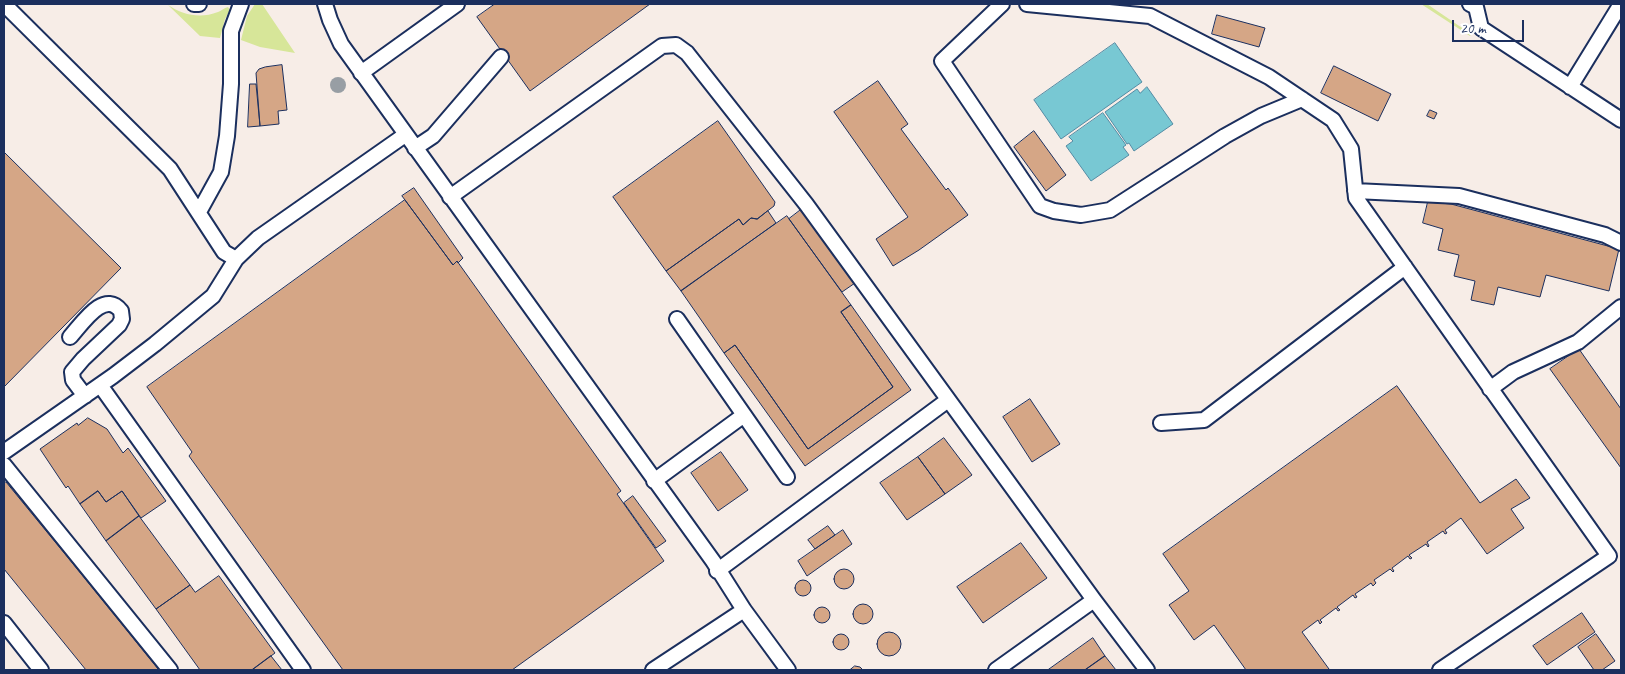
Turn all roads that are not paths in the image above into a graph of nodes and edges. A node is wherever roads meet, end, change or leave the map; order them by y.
1 (4, 4) edge
2 (194, 4) edge
3 (199, 4) edge
4 (241, 4) edge
5 (325, 4) edge
6 (457, 4) edge
7 (1002, 4) edge
8 (1027, 4) edge
9 (1470, 4) edge
10 (1621, 4) edge
11 (501, 57) dead end
12 (361, 73) junction
13 (1570, 87) junction
14 (1302, 99) junction
15 (1621, 120) edge
16 (406, 135) junction
17 (415, 148) junction
18 (1355, 191) junction
19 (450, 197) junction
20 (199, 212) junction
21 (1621, 243) edge
22 (236, 260) junction
23 (1405, 267) junction
24 (1621, 307) edge
25 (677, 319) dead end
26 (70, 337) dead end
27 (100, 385) junction
28 (1490, 388) junction
29 (85, 396) junction
30 (948, 400) junction
31 (744, 415) junction
32 (1161, 423) dead end
33 (4, 452) edge
34 (4, 465) edge
35 (787, 476) dead end
36 (654, 480) junction
37 (1615, 556) edge
38 (717, 571) junction
39 (1094, 600) junction
40 (744, 610) junction
41 (4, 623) edge
42 (41, 670) edge
43 (170, 670) edge
44 (303, 670) edge
45 (653, 670) edge
46 (788, 670) edge
47 (996, 670) edge
48 (1147, 670) edge
49 (1440, 670) edge

1 - 20 lane
2 - 3 lane
4 - 20 lane
5 - 12 lane
6 - 12 lane
7 - 14 lane
8 - 14 lane
9 - 13 lane
10 - 13 lane
11 - 17 lane
12 - 16 lane
13 - 15 lane
14 - 18 lane
16 - 17 lane
16 - 22 lane
17 - 19 lane
18 - 21 lane
18 - 23 lane
19 - 30 lane
19 - 36 lane
20 - 22 lane
22 - 27 lane
23 - 28 lane
23 - 32 lane
24 - 28 lane
25 - 31 lane
26 - 29 lane
27 - 29 lane
27 - 44 lane
28 - 37 lane
29 - 33 lane
30 - 38 lane
30 - 39 lane
31 - 35 lane
31 - 36 lane
34 - 43 lane
36 - 38 lane
37 - 49 lane
38 - 40 lane
39 - 47 lane
39 - 48 lane
40 - 45 lane
40 - 46 lane
41 - 42 lane

